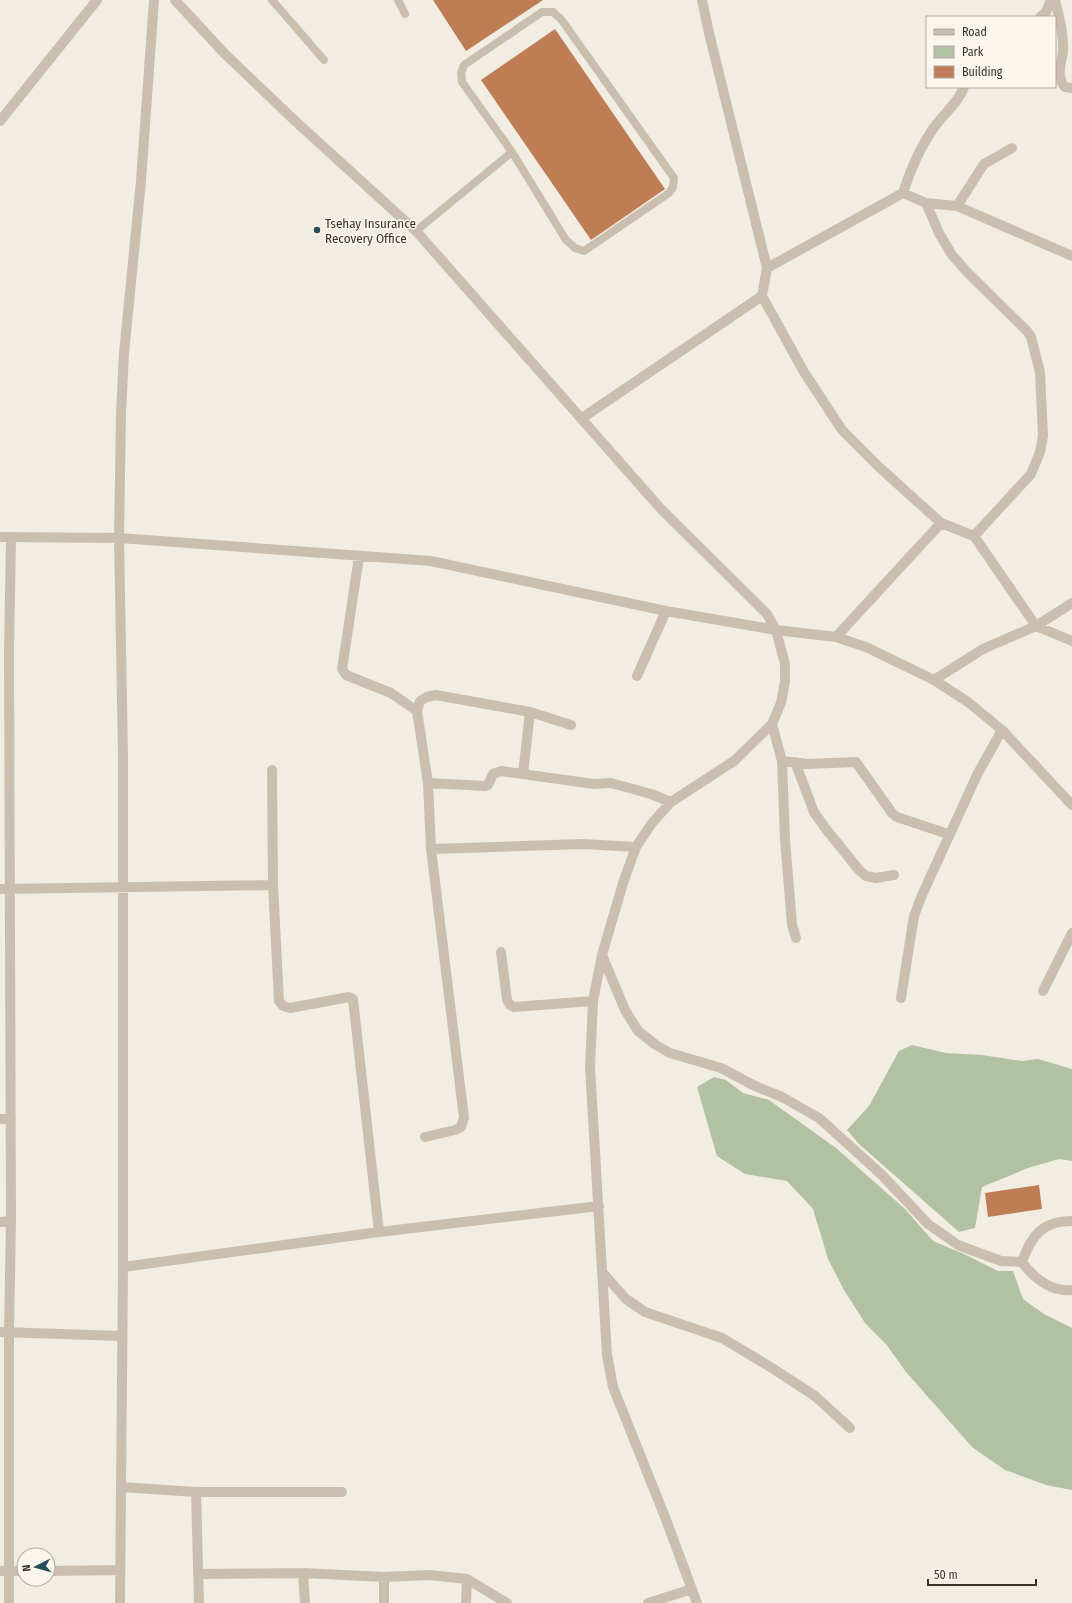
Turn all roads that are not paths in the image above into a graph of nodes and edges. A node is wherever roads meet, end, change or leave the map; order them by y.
1 (98, 0) edge
2 (154, 0) edge
3 (175, 0) edge
4 (272, 0) edge
5 (398, 0) edge
6 (702, 0) edge
7 (1051, 0) edge
8 (1054, 0) edge
9 (405, 14) dead end
10 (1041, 16) edge
11 (324, 60) dead end
12 (964, 88) edge
13 (1072, 88) edge
14 (0, 121) edge
15 (1012, 148) dead end
16 (512, 152) junction
17 (903, 193) junction
18 (926, 203) junction
19 (957, 206) junction
20 (416, 231) junction
21 (1072, 256) edge
22 (767, 268) junction
23 (762, 296) junction
24 (582, 418) junction
25 (941, 523) junction
26 (974, 536) junction
27 (0, 537) edge
28 (11, 537) junction
29 (119, 538) junction
30 (359, 557) junction
31 (1072, 603) edge
32 (666, 611) junction
33 (1036, 626) junction
34 (776, 630) junction
35 (836, 637) junction
36 (1072, 641) edge
37 (4, 652) edge
38 (636, 676) dead end
39 (934, 680) junction
40 (417, 711) junction
41 (530, 712) junction
42 (772, 724) junction
43 (571, 725) dead end
44 (1002, 730) junction
45 (782, 761) junction
46 (795, 762) junction
47 (272, 770) dead end
48 (523, 774) junction
49 (428, 782) junction
50 (671, 802) junction
51 (1072, 805) edge
52 (948, 834) junction
53 (636, 847) junction
54 (431, 849) junction
55 (894, 875) dead end
56 (273, 884) junction
57 (123, 887) junction
58 (5, 889) edge
59 (1072, 933) edge
60 (796, 938) dead end
61 (500, 952) dead end
62 (602, 955) junction
63 (1043, 991) dead end
64 (901, 998) dead end
65 (593, 1001) junction
66 (0, 1119) edge
67 (11, 1119) junction
68 (425, 1137) dead end
69 (599, 1206) junction
70 (1072, 1221) edge
71 (0, 1222) edge
72 (12, 1222) junction
73 (379, 1232) junction
74 (1022, 1262) junction
75 (123, 1267) junction
76 (602, 1272) junction
77 (1072, 1290) edge
78 (4, 1332) edge
79 (122, 1336) junction
80 (850, 1428) dead end
81 (121, 1487) junction
82 (196, 1492) junction
83 (342, 1492) dead end
84 (120, 1570) junction
85 (4, 1571) edge
86 (16, 1571) edge
87 (56, 1571) edge
88 (303, 1573) junction
89 (199, 1574) junction
90 (384, 1577) junction
91 (467, 1579) junction
92 (692, 1589) junction
93 (9, 1603) edge
94 (120, 1603) edge
95 (199, 1603) edge
96 (305, 1603) edge
97 (384, 1603) edge
98 (466, 1603) edge
99 (508, 1603) edge
100 (648, 1603) edge
101 (697, 1603) edge

1 - 14 street
2 - 29 street
3 - 20 street
4 - 11 lane
5 - 9 lane
6 - 22 street
7 - 10 street
8 - 13 street
12 - 17 street
15 - 19 street
16 - 16 lane
16 - 20 lane
17 - 18 street
17 - 22 street
18 - 19 street
18 - 26 street
19 - 21 street
20 - 24 street
22 - 23 street
23 - 24 street
23 - 25 street
24 - 34 street
25 - 26 street
25 - 35 street
26 - 33 street
27 - 28 street
28 - 29 street
28 - 37 street
29 - 30 street
29 - 57 street
30 - 32 street
30 - 40 street
31 - 33 street
32 - 34 street
32 - 38 street
33 - 36 street
33 - 39 street
34 - 35 street
34 - 42 street
35 - 39 street
37 - 58 street
39 - 44 street
40 - 41 street
40 - 49 street
41 - 43 street
41 - 48 street
42 - 45 street
42 - 50 street
44 - 51 street
44 - 52 street
45 - 46 street
45 - 60 street
46 - 52 street
46 - 55 street
47 - 56 street
48 - 49 street
48 - 50 street
49 - 54 street
50 - 53 street
52 - 64 street
53 - 54 street
53 - 62 street
54 - 68 street
56 - 57 street
56 - 73 street
57 - 58 street
57 - 75 street
58 - 67 street
59 - 63 street
61 - 65 street
62 - 65 street
62 - 74 street
65 - 69 street
66 - 67 street
67 - 72 street
69 - 73 street
69 - 76 street
70 - 74 street
71 - 72 street
72 - 78 street
73 - 75 street
74 - 77 street
75 - 79 street
76 - 80 street
76 - 92 street
78 - 79 street
78 - 85 street
79 - 81 street
81 - 82 street
81 - 84 street
82 - 83 street
82 - 89 street
84 - 87 street
84 - 94 street
85 - 86 street
85 - 93 street
88 - 89 street
88 - 90 street
88 - 96 street
89 - 95 street
90 - 91 street
90 - 97 street
91 - 98 street
91 - 99 street
92 - 100 street
92 - 101 street

